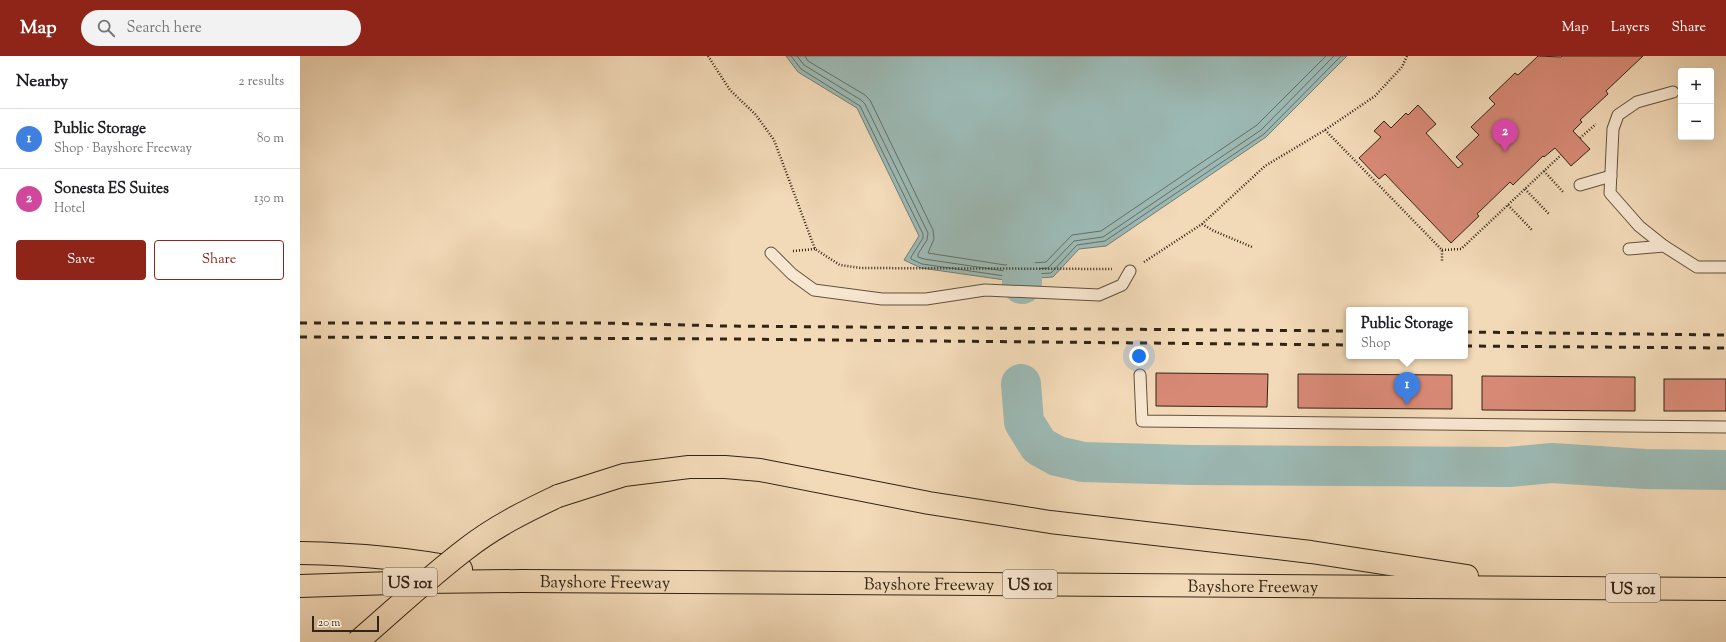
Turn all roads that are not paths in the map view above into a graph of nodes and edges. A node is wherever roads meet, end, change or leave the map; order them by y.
1 (1673, 92) dead end
2 (1611, 176) junction
3 (1580, 185) dead end
4 (1664, 246) junction
5 (1629, 249) dead end
6 (771, 253) dead end
7 (1726, 267) edge
8 (1130, 271) road end
9 (1140, 376) dead end
10 (1726, 427) edge
11 (300, 553) edge
12 (521, 581) junction
13 (300, 586) edge
14 (1540, 587) junction
15 (1726, 589) edge
16 (357, 642) edge

1 - 2 lane
2 - 3 lane
2 - 4 lane
4 - 5 lane
4 - 7 lane
6 - 8 lane
9 - 10 lane
11 - 12 highway
12 - 13 highway, Bayshore Freeway / US 101
12 - 14 highway, Bayshore Freeway / US 101
14 - 15 highway, Bayshore Freeway / US 101
14 - 16 highway, bridge

